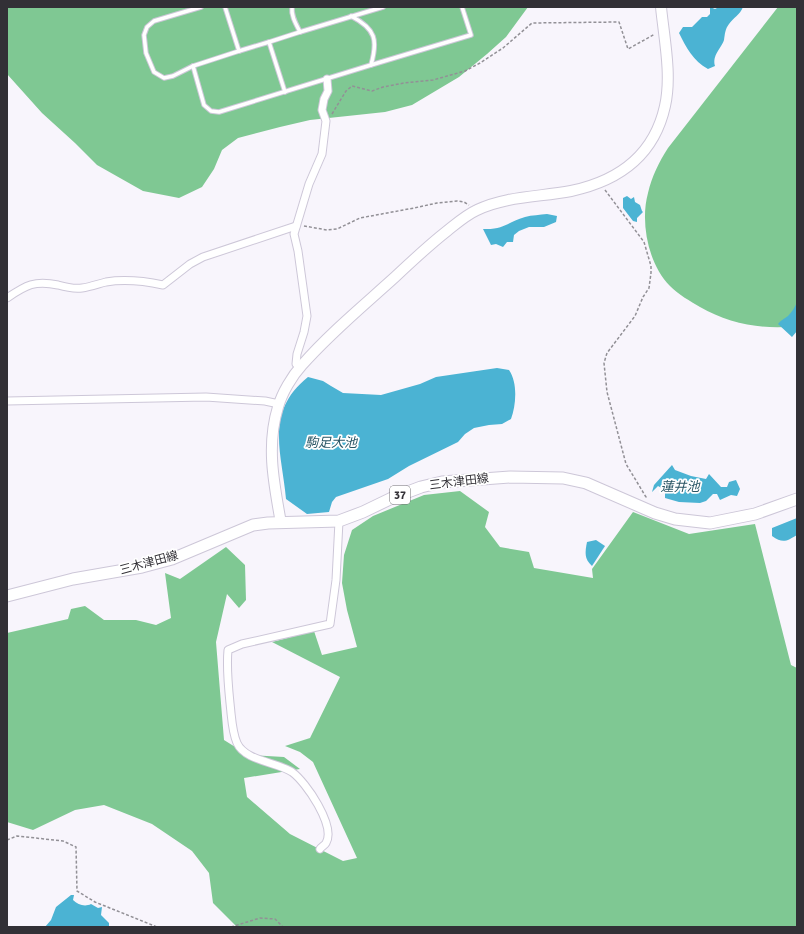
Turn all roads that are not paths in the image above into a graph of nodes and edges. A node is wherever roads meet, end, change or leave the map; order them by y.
1 (201, 7) edge
2 (225, 7) edge
3 (292, 7) edge
4 (383, 7) edge
5 (462, 7) edge
6 (661, 7) edge
7 (352, 16) junction
8 (300, 32) junction
9 (269, 42) junction
10 (239, 51) junction
11 (371, 65) junction
12 (193, 66) junction
13 (327, 79) junction
14 (285, 92) junction
15 (296, 226) junction
16 (7, 298) edge
17 (300, 367) junction
18 (7, 402) edge
19 (279, 404) junction
20 (797, 499) edge
21 (339, 521) junction
22 (281, 523) junction
23 (7, 596) edge
24 (320, 849) dead end

1 - 12 lane
2 - 10 lane
3 - 8 lane
4 - 7 lane
5 - 11 lane
6 - 17 street
7 - 8 lane
7 - 11 lane
8 - 9 lane
9 - 10 lane
9 - 14 lane
10 - 12 lane
11 - 13 lane
12 - 14 lane
13 - 14 lane
13 - 15 street
15 - 16 street
15 - 17 street
17 - 19 street
18 - 19 street
19 - 22 street
20 - 21 main road, 三木津田線 / 37
21 - 22 main road, 三木津田線 / 37
21 - 24 street
22 - 23 main road, 三木津田線 / 37

